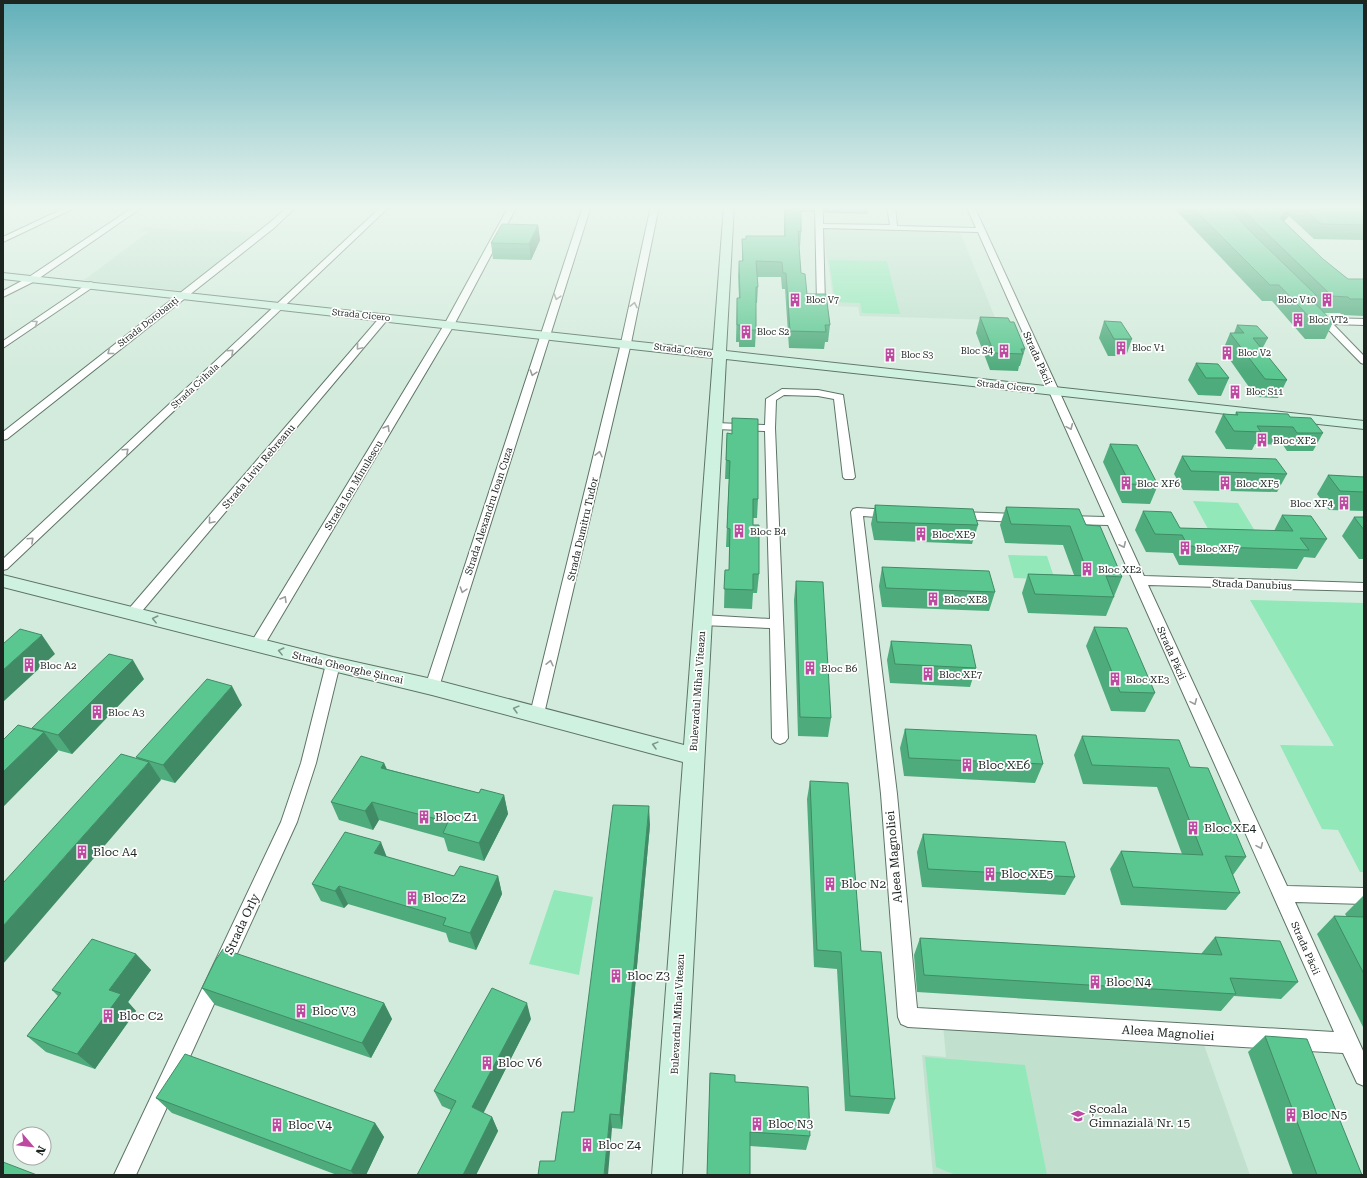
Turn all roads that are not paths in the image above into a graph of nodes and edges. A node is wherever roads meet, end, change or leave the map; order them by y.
1 (59, 261) edge
2 (226, 261) edge
3 (328, 261) edge
4 (483, 261) edge
5 (569, 261) edge
6 (643, 261) edge
7 (725, 261) edge
8 (820, 261) edge
9 (995, 261) edge
10 (3, 276) edge
11 (32, 279) junction
12 (90, 285) junction
13 (3, 294) edge
14 (182, 295) junction
15 (821, 304) edge
16 (280, 306) junction
17 (1315, 311) edge
18 (384, 318) junction
19 (1325, 321) junction
20 (1364, 322) edge
21 (449, 325) junction
22 (545, 336) junction
23 (626, 343) junction
24 (3, 345) edge
25 (719, 355) junction
26 (1364, 361) edge
27 (1054, 391) junction
28 (1364, 425) edge
29 (716, 426) junction
30 (770, 428) junction
31 (3, 437) edge
32 (849, 476) dead end
33 (905, 514) edge
34 (941, 516) edge
35 (1112, 521) junction
36 (3, 566) edge
37 (1139, 580) junction
38 (3, 581) edge
39 (1364, 587) edge
40 (132, 614) junction
41 (702, 620) junction
42 (777, 624) junction
43 (257, 644) junction
44 (333, 664) junction
45 (432, 687) junction
46 (537, 714) junction
47 (780, 738) dead end
48 (693, 756) junction
49 (1282, 894) junction
50 (1364, 896) edge
51 (1349, 1044) junction
52 (1364, 1076) edge
53 (125, 1175) edge
54 (667, 1175) edge

1 - 11 street
2 - 14 street, Strada Dorobanți
3 - 16 street, Strada Crihala
4 - 21 street, Strada Ion Minulescu
5 -> 22 street, Strada Alexandru Ioan Cuza
23 -> 6 street, Strada Dumitru Tudor
7 - 25 main road, Bulevardul Mihai Viteazu
8 - 15 street
9 - 27 street, Strada Păcii
10 - 11 main road, Strada Cicero
11 - 12 main road, Strada Cicero
11 - 13 street
12 - 14 main road, Strada Cicero
24 -> 12 street
14 - 16 main road, Strada Cicero
14 -> 31 street, Strada Dorobanți
16 - 18 main road, Strada Cicero
36 -> 16 street, Strada Crihala
17 - 19 street
18 - 21 main road, Strada Cicero
18 -> 40 street, Strada Liviu Rebreanu
19 - 20 street
19 - 26 street
21 - 22 main road, Strada Cicero
43 -> 21 street, Strada Ion Minulescu
22 - 23 main road, Strada Cicero
22 -> 45 street, Strada Alexandru Ioan Cuza
23 - 25 main road, Strada Cicero
46 -> 23 street, Strada Dumitru Tudor
25 - 27 main road, Strada Cicero
25 - 29 main road, Bulevardul Mihai Viteazu
27 - 28 main road, Strada Cicero
27 -> 35 street, Strada Păcii
29 - 30 street
29 - 41 main road, Bulevardul Mihai Viteazu
30 - 32 street
30 - 42 street
33 - 51 street, Aleea Magnoliei
34 - 35 street
35 -> 37 street, Strada Păcii
37 - 39 street, Strada Danubius
37 -> 49 street, Strada Păcii
38 - 40 main road, Strada Gheorghe Șincai
43 -> 40 main road, Strada Gheorghe Șincai
41 - 42 street
41 - 48 main road, Bulevardul Mihai Viteazu
42 - 47 street
44 -> 43 main road, Strada Gheorghe Șincai
44 - 45 main road, Strada Gheorghe Șincai
44 - 53 street, Strada Orly
46 -> 45 main road, Strada Gheorghe Șincai
48 -> 46 main road, Strada Gheorghe Șincai
48 - 54 main road, Bulevardul Mihai Viteazu
49 - 50 street
49 - 51 street, Strada Păcii
51 - 52 street, Strada Păcii

